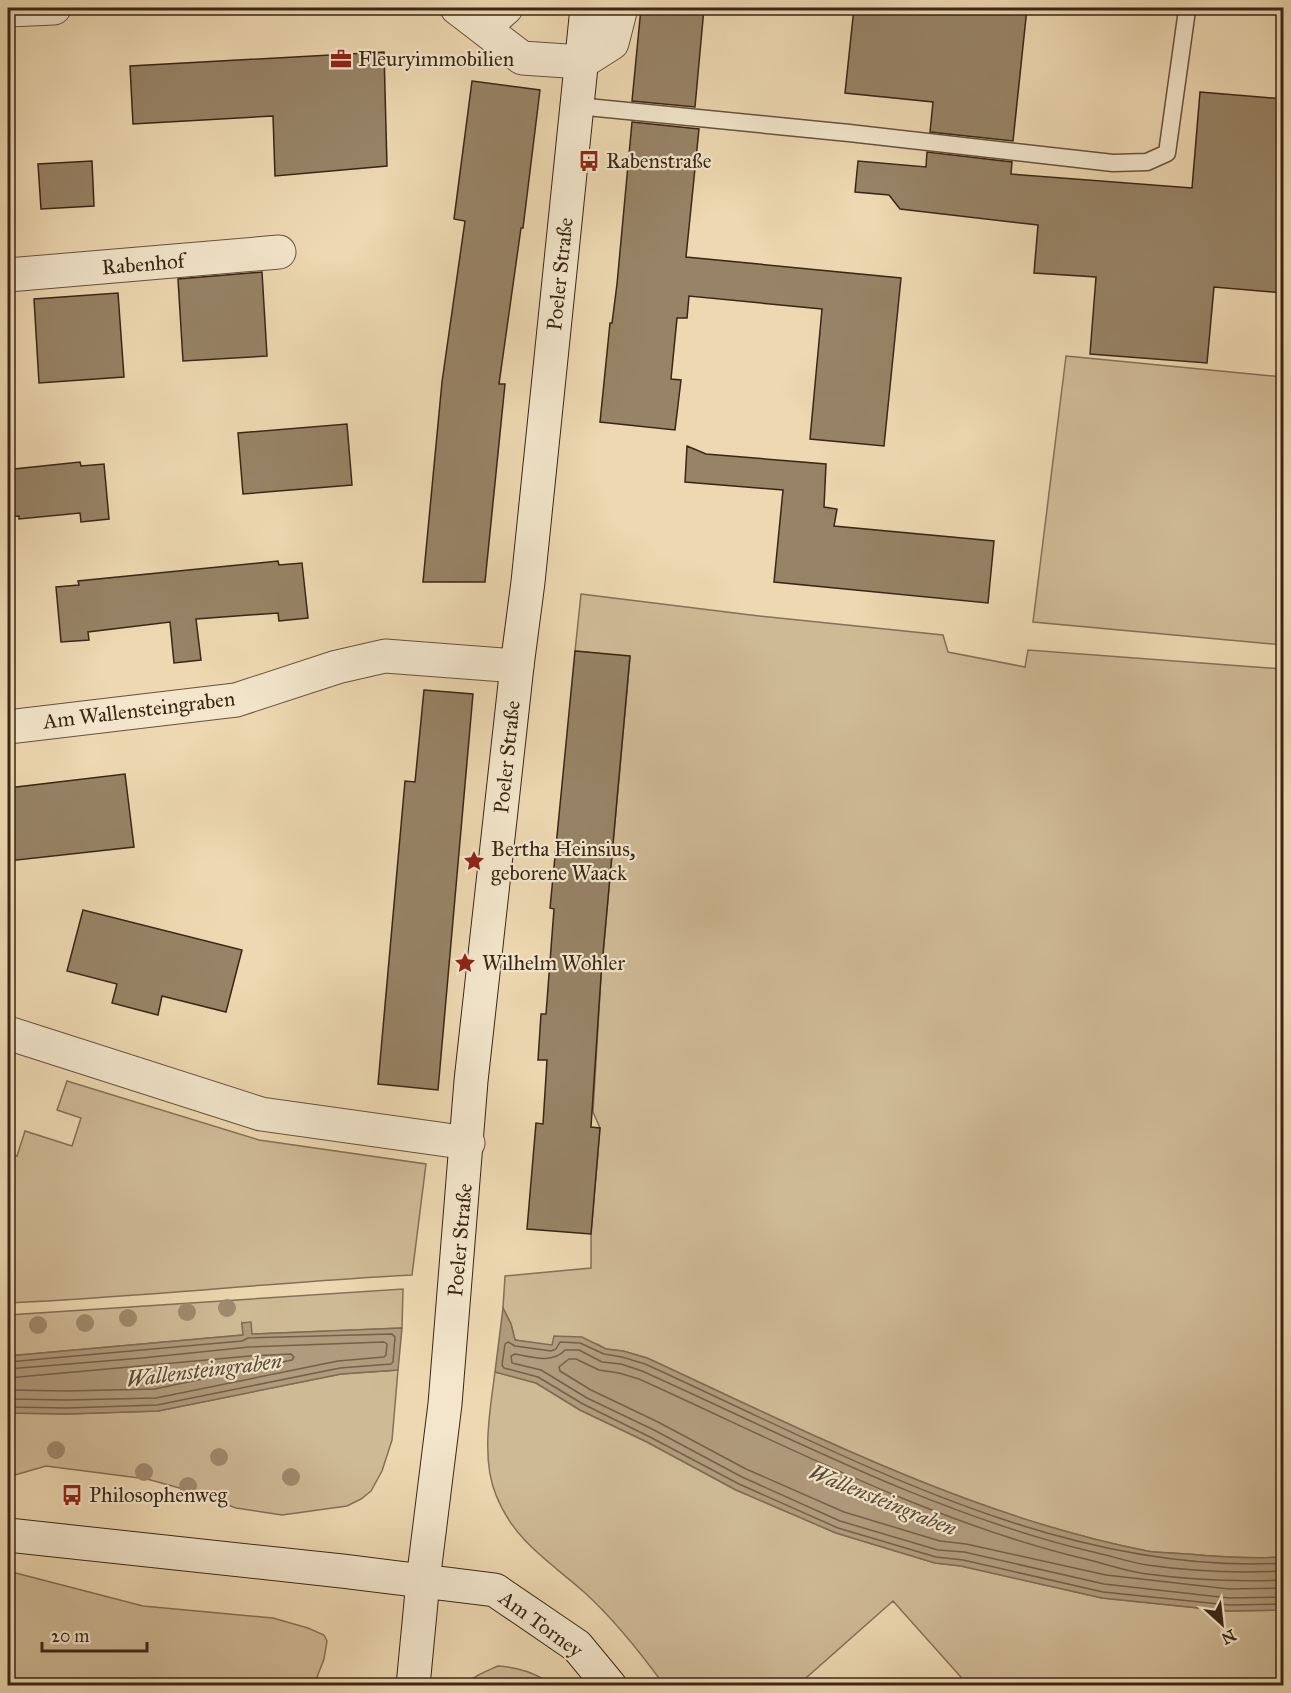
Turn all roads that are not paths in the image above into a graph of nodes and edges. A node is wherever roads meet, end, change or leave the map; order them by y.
1 (54, 8) edge
2 (457, 8) edge
3 (587, 8) edge
4 (621, 8) edge
5 (1182, 8) edge
6 (8, 10) edge
7 (495, 17) edge
8 (582, 62) junction
9 (577, 106) junction
10 (279, 252) dead end
11 (8, 275) edge
12 (517, 666) junction
13 (8, 727) edge
14 (8, 1033) edge
15 (468, 1143) junction
16 (8, 1535) edge
17 (423, 1581) junction
18 (413, 1686) edge
19 (610, 1686) edge

1 - 6 street
2 - 7 street
3 - 8 street, Poeler Straße
4 - 8 street
5 - 9 lane
7 - 8 street
8 - 9 street, Poeler Straße
9 - 12 street, Poeler Straße
10 - 11 street, Rabenhof
12 - 13 street, Am Wallensteingraben
12 - 15 street, Poeler Straße
14 - 15 street
15 - 17 street, Poeler Straße
16 - 17 street
17 - 18 street, Poeler Straße
17 - 19 street, Am Torney

